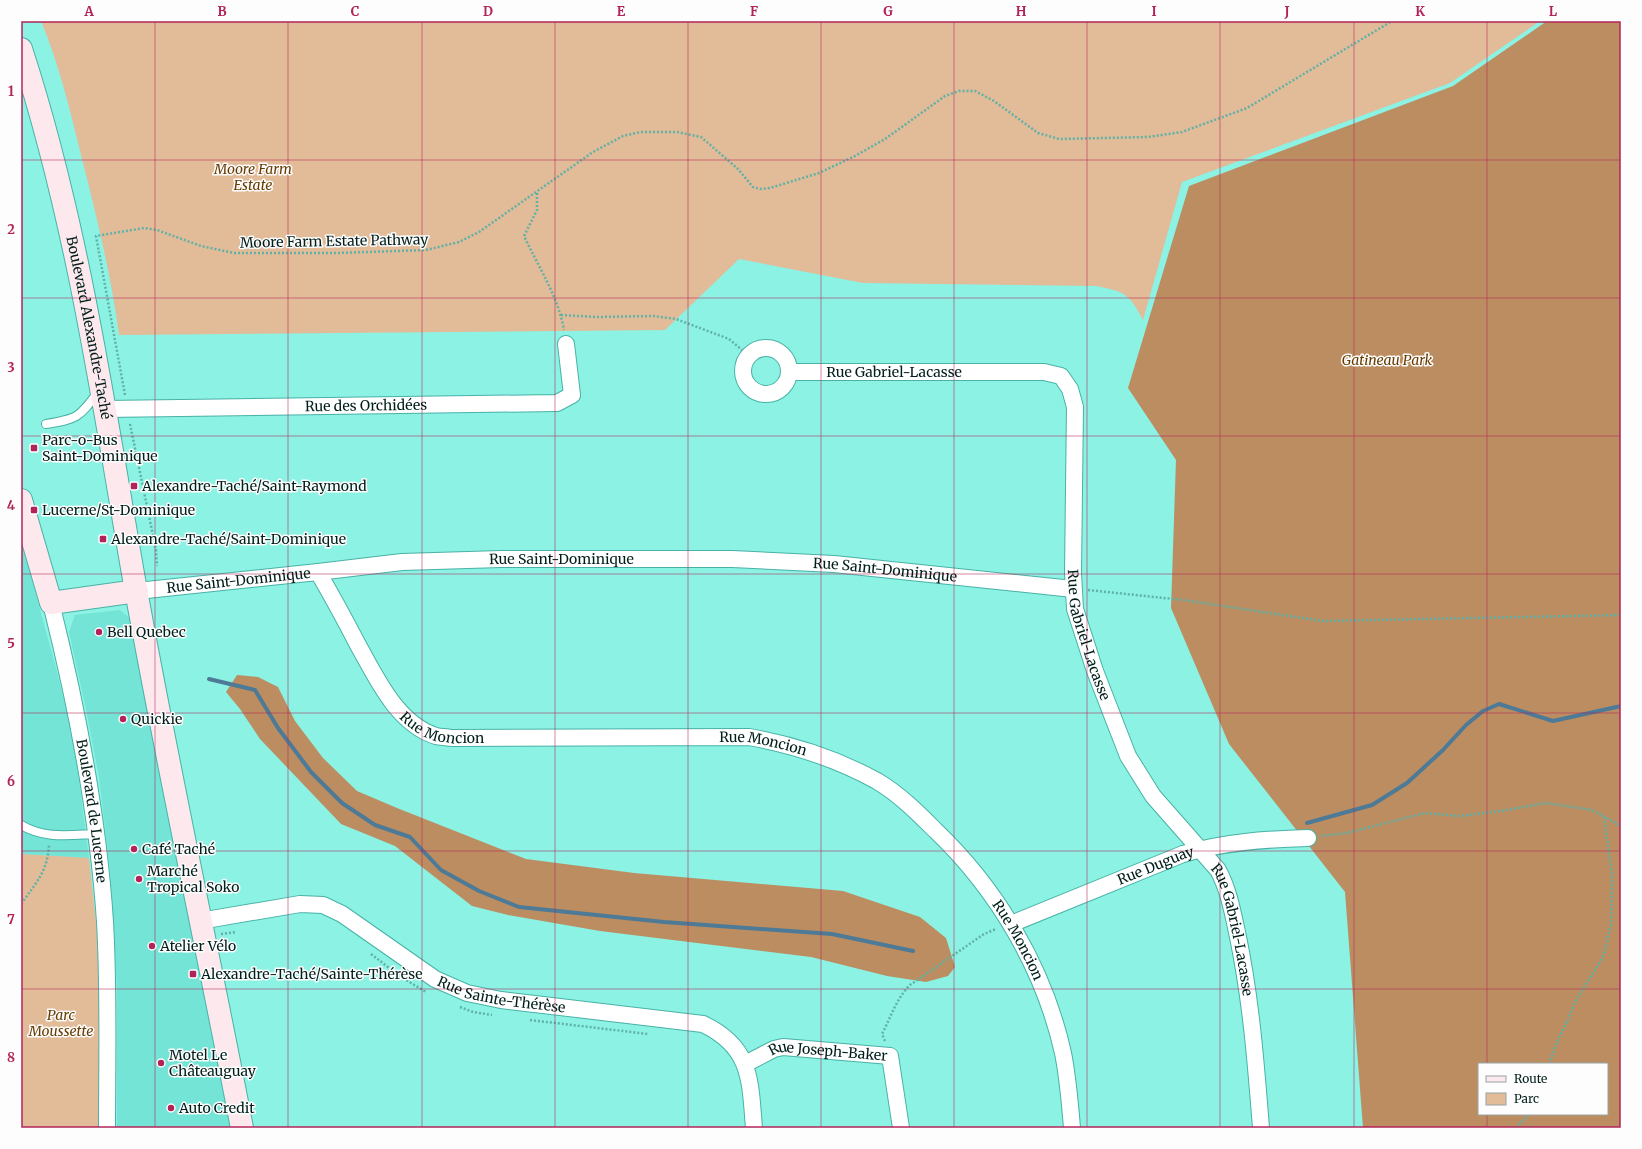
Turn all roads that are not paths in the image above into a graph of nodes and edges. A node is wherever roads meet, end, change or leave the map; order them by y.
1 (21, 49) edge
2 (566, 344) road end
3 (789, 372) junction
4 (102, 387) junction
5 (105, 409) junction
6 (46, 424) dead end
7 (21, 500) edge
8 (318, 572) junction
9 (1073, 589) junction
10 (137, 591) junction
11 (51, 603) junction
12 (21, 825) edge
13 (96, 834) junction
14 (1308, 838) road end
15 (1199, 850) junction
16 (200, 921) junction
17 (1011, 924) junction
18 (745, 1064) junction
19 (107, 1128) edge
20 (242, 1128) edge
21 (754, 1128) edge
22 (901, 1128) edge
23 (1072, 1128) edge
24 (1262, 1128) edge

1 - 4 main road, Boulevard Alexandre-Taché
2 - 5 street, Rue des Orchidées
3 - 3 street
3 - 9 street, Rue Gabriel-Lacasse
4 - 5 main road, Boulevard Alexandre-Taché
4 - 6 lane
5 - 10 main road, Boulevard Alexandre-Taché
7 - 11 main road, Boulevard de Lucerne
8 - 9 street, Rue Saint-Dominique
8 - 10 street, Rue Saint-Dominique
8 - 17 street, Rue Moncion
9 - 15 street, Rue Gabriel-Lacasse
10 - 11 main road, Rue Saint-Dominique
10 - 16 main road, Boulevard Alexandre-Taché
11 - 13 street, Boulevard de Lucerne
12 - 13 lane
13 - 19 street, Boulevard de Lucerne
14 - 15 street, Rue Duguay
15 - 17 street, Rue Duguay
15 - 24 street, Rue Gabriel-Lacasse
16 - 18 street, Rue Sainte-Thérèse
16 - 20 main road, Boulevard Alexandre-Taché
17 - 23 street, Rue Moncion
18 - 21 street, Rue Sainte-Thérèse
18 - 22 street, Rue Joseph-Baker

